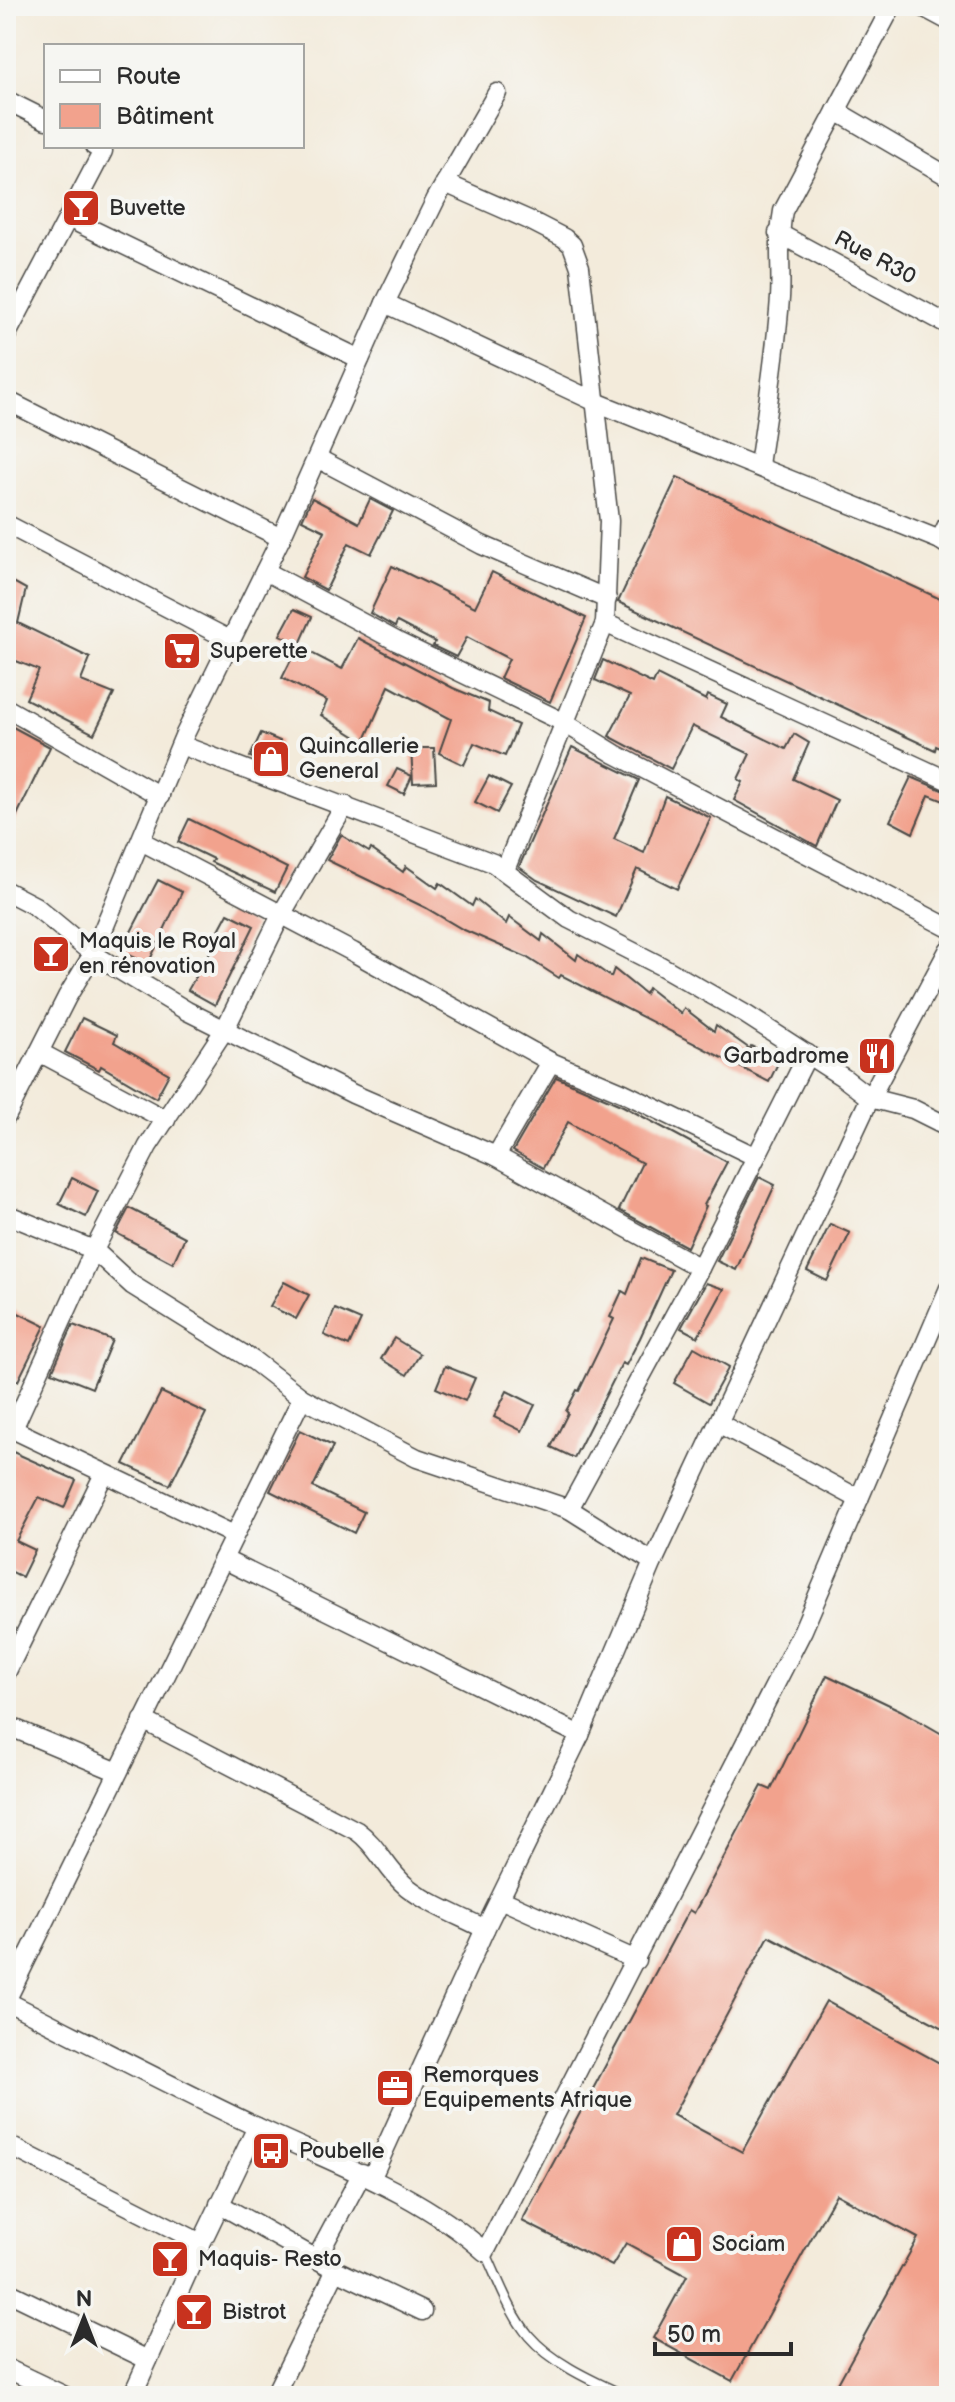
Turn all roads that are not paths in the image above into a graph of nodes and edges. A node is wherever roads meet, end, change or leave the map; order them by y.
1 (892, 6) edge
2 (921, 6) edge
3 (949, 21) edge
4 (497, 93) dead end
5 (6, 100) edge
6 (836, 111) junction
7 (44, 119) edge
8 (98, 148) edge
9 (949, 177) edge
10 (445, 183) junction
11 (68, 218) junction
12 (778, 233) junction
13 (385, 303) junction
14 (949, 325) edge
15 (6, 336) edge
16 (360, 359) junction
17 (6, 400) edge
18 (596, 402) junction
19 (317, 458) junction
20 (759, 465) junction
21 (949, 521) edge
22 (6, 524) edge
23 (281, 538) junction
24 (944, 543) edge
25 (265, 571) junction
26 (607, 599) junction
27 (605, 623) junction
28 (230, 640) junction
29 (6, 708) edge
30 (563, 722) junction
31 (181, 745) junction
32 (949, 781) edge
33 (160, 796) junction
34 (345, 805) junction
35 (141, 841) junction
36 (505, 870) junction
37 (6, 891) edge
38 (281, 915) junction
39 (949, 928) edge
40 (949, 949) edge
41 (93, 954) junction
42 (225, 1029) junction
43 (39, 1052) junction
44 (808, 1054) junction
45 (551, 1062) junction
46 (13, 1085) edge
47 (870, 1098) junction
48 (6, 1117) edge
49 (166, 1120) junction
50 (949, 1127) edge
51 (496, 1156) junction
52 (756, 1157) junction
53 (6, 1214) edge
54 (94, 1250) junction
55 (700, 1268) junction
56 (949, 1288) edge
57 (302, 1398) junction
58 (720, 1424) junction
59 (9, 1427) edge
60 (104, 1474) junction
61 (859, 1499) junction
62 (569, 1509) junction
63 (234, 1535) junction
64 (223, 1559) junction
65 (653, 1562) junction
66 (6, 1673) edge
67 (143, 1720) junction
68 (6, 1725) edge
69 (580, 1735) junction
70 (118, 1772) junction
71 (500, 1899) junction
72 (485, 1929) junction
73 (636, 1960) junction
74 (257, 2127) junction
75 (6, 2144) edge
76 (367, 2175) junction
77 (219, 2204) junction
78 (201, 2243) junction
79 (485, 2252) junction
80 (316, 2259) junction
81 (336, 2270) junction
82 (6, 2291) edge
83 (422, 2311) dead end
84 (148, 2360) junction
85 (6, 2368) edge
86 (65, 2396) edge
87 (132, 2396) edge
88 (274, 2396) edge
89 (625, 2396) edge

1 - 6 street
2 - 3 street
4 - 10 street
5 - 7 street
6 - 9 street
6 - 12 street
8 - 11 street
10 - 13 street
10 - 18 street
11 - 15 street
11 - 16 street
12 - 14 street, Rue R30
12 - 20 street
13 - 16 street
13 - 18 street
16 - 19 street
17 - 23 street
18 - 20 street
18 - 26 street
19 - 23 street
19 - 26 street
20 - 24 street
21 - 24 street
22 - 28 street
23 - 25 street
25 - 28 street
25 - 30 street
26 - 27 street
27 - 30 street
27 - 32 street
28 - 31 street
29 - 33 street
30 - 36 street
30 - 39 street
31 - 33 street
31 - 34 street
33 - 35 street
34 - 36 street
34 - 38 street
35 - 38 street
35 - 41 street
36 - 44 street
37 - 41 street
38 - 42 street
38 - 45 street
40 - 47 street
41 - 42 street
41 - 43 street
42 - 49 street
42 - 51 street
43 - 46 street
43 - 49 street
44 - 47 street
44 - 52 street
45 - 51 street
45 - 52 street
46 - 48 street
47 - 50 street
47 - 58 street
49 - 54 street
51 - 55 street
52 - 55 street
53 - 54 street
54 - 57 street
54 - 59 street
55 - 62 street
56 - 61 street
57 - 62 street
57 - 63 street
58 - 61 street
58 - 65 street
59 - 60 street
60 - 63 street
60 - 66 street
61 - 73 street
62 - 65 street
63 - 64 street
64 - 67 street
64 - 69 street
65 - 69 street
67 - 70 street
67 - 72 street
68 - 70 street
69 - 71 street
70 - 74 street
71 - 72 street
71 - 73 street
72 - 76 street
73 - 79 street
74 - 76 street
74 - 77 street
75 - 78 street
76 - 79 street
76 - 80 street
77 - 78 street
77 - 80 street
78 - 84 street
79 - 89 lane
80 - 81 street
81 - 83 street
81 - 88 street
82 - 84 street
84 - 87 street
85 - 86 street

